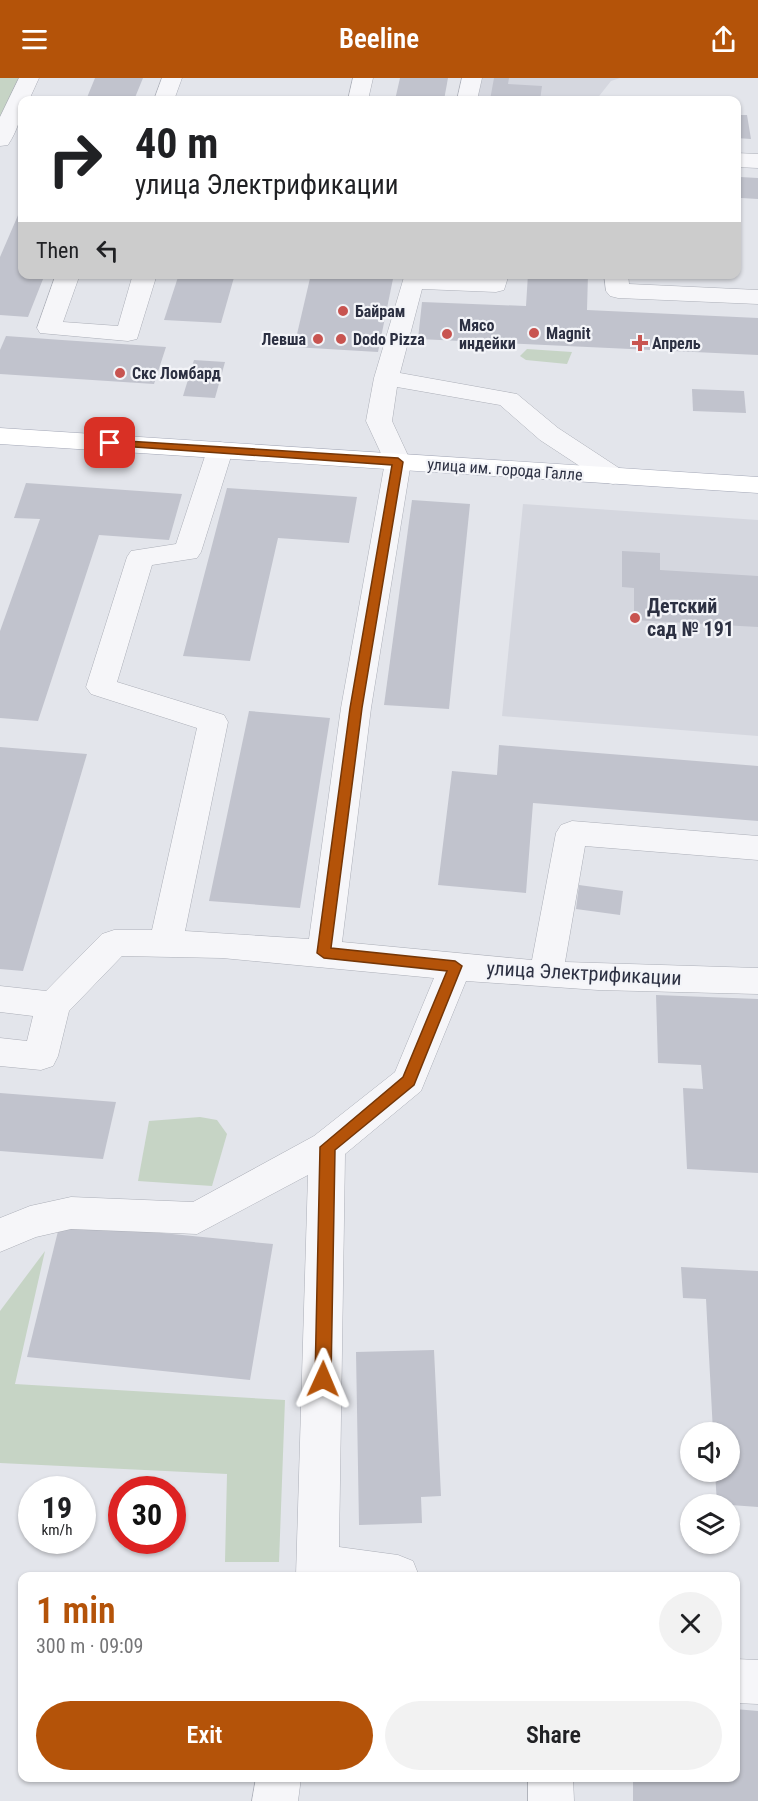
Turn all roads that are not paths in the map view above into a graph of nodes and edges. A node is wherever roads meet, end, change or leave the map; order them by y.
1 (28, 78) edge
2 (172, 78) edge
3 (363, 78) edge
4 (472, 78) edge
5 (20, 96) edge
6 (165, 96) edge
7 (359, 96) edge
8 (468, 96) edge
9 (18, 100) edge
10 (0, 140) edge
11 (0, 148) edge
12 (18, 149) edge
13 (741, 160) edge
14 (758, 161) edge
15 (66, 279) edge
16 (143, 279) edge
17 (497, 279) edge
18 (617, 279) edge
19 (758, 297) edge
20 (386, 378) junction
21 (0, 436) edge
22 (219, 450) junction
23 (398, 462) junction
24 (613, 476) junction
25 (758, 485) edge
26 (758, 848) edge
27 (166, 942) junction
28 (324, 953) junction
29 (455, 966) junction
30 (546, 974) junction
31 (758, 981) edge
32 (0, 999) edge
33 (53, 1005) junction
34 (0, 1052) edge
35 (327, 1147) junction
36 (0, 1236) edge
37 (318, 1571) edge
38 (334, 1572) edge
39 (740, 1681) edge
40 (758, 1682) edge
41 (278, 1782) edge
42 (551, 1782) edge
43 (275, 1801) edge
44 (550, 1801) edge

1 - 5 street
2 - 6 street
3 - 7 street
4 - 8 street
9 - 10 street
11 - 12 street
13 - 14 street
15 - 16 street
17 - 20 street
18 - 19 street
20 - 23 street
20 - 24 street
21 - 22 main road, улица им. города Галле
22 - 23 main road, улица им. города Галле
22 - 27 street
23 - 24 main road, улица им. города Галле
23 - 28 street
24 - 25 main road, улица им. города Галле
26 - 30 street
27 - 28 street, улица Электрификации
27 - 33 street, улица Электрификации
28 - 29 street, улица Электрификации
29 - 30 street, улица Электрификации
29 - 35 street
30 - 31 street, улица Электрификации
32 - 33 street
33 - 34 street
35 - 36 street
35 - 37 street
37 - 38 street
39 - 40 street
41 - 43 street
42 - 44 street

